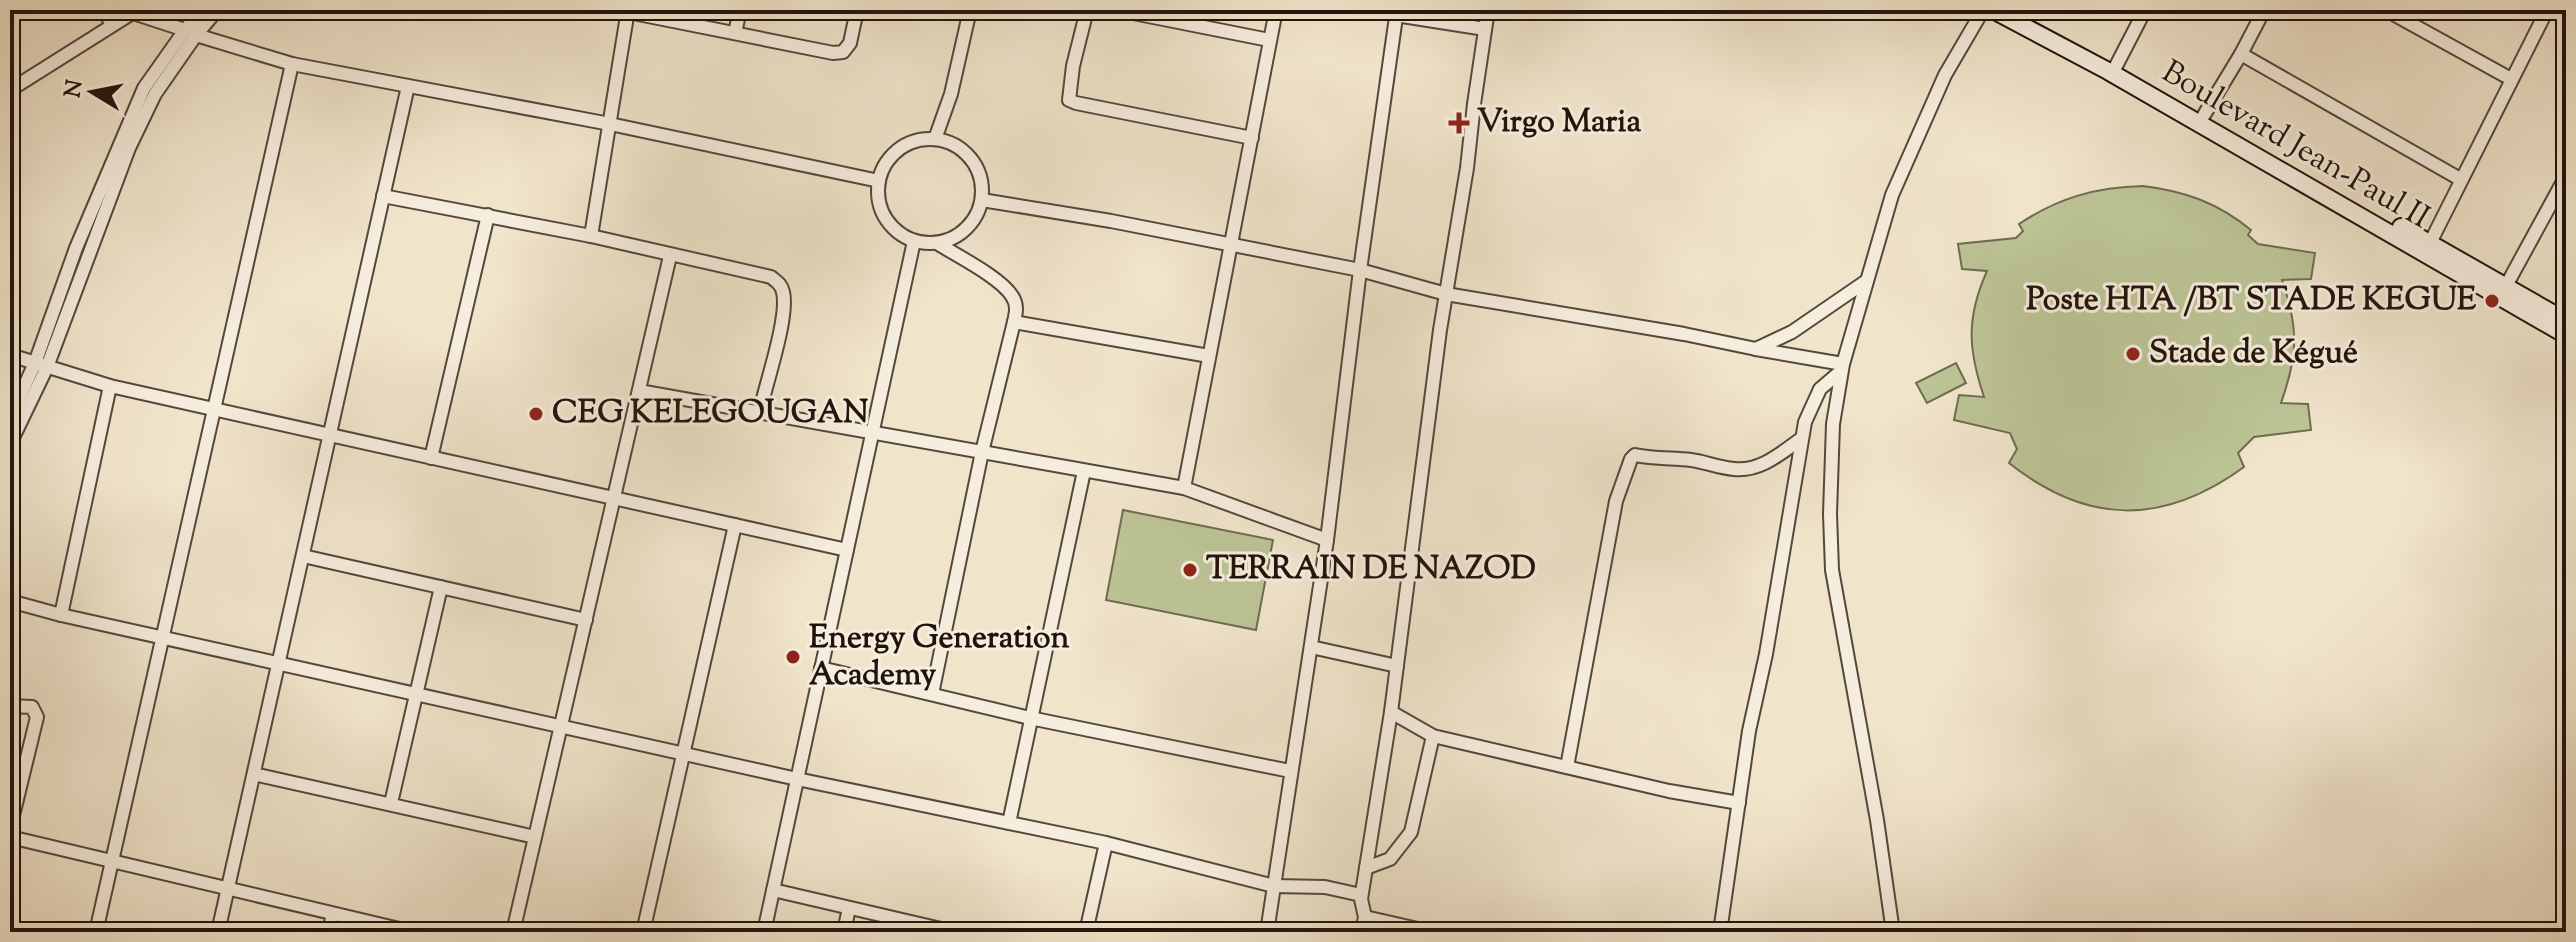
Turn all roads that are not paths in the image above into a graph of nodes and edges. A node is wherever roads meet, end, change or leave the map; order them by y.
1 (103, 10) edge
2 (202, 10) edge
3 (217, 10) edge
4 (740, 10) edge
5 (857, 10) edge
6 (970, 10) edge
7 (1087, 10) edge
8 (1118, 10) edge
9 (1276, 10) edge
10 (1488, 10) edge
11 (1983, 10) edge
12 (1993, 10) edge
13 (2015, 10) edge
14 (2145, 10) edge
15 (2264, 10) edge
16 (2386, 10) edge
17 (2547, 10) edge
18 (625, 11) edge
19 (135, 12) edge
20 (1397, 13) edge
21 (112, 24) junction
22 (1485, 29) junction
23 (190, 33) junction
24 (735, 33) junction
25 (1269, 40) junction
26 (2241, 54) junction
27 (292, 64) junction
28 (2115, 68) junction
29 (2511, 79) junction
30 (408, 86) junction
31 (10, 90) edge
32 (2204, 115) junction
33 (610, 124) junction
34 (1252, 138) junction
35 (935, 139) junction
36 (2566, 176) edge
37 (2460, 179) junction
38 (879, 181) junction
39 (383, 196) junction
40 (982, 200) junction
41 (2552, 201) junction
42 (2566, 209) edge
43 (488, 215) junction
44 (591, 236) junction
45 (914, 241) junction
46 (937, 243) junction
47 (2430, 243) junction
48 (1231, 245) junction
49 (670, 256) junction
50 (1360, 270) junction
51 (1865, 282) junction
52 (2506, 286) junction
53 (1446, 294) junction
54 (2566, 321) edge
55 (1014, 322) junction
56 (2566, 335) edge
57 (1756, 349) junction
58 (10, 355) edge
59 (1209, 356) junction
60 (41, 365) junction
61 (1842, 368) junction
62 (110, 386) junction
63 (639, 391) junction
64 (214, 410) junction
65 (760, 411) junction
66 (10, 418) edge
67 (872, 432) junction
68 (330, 435) junction
69 (1801, 439) junction
70 (10, 444) edge
71 (982, 452) junction
72 (431, 458) junction
73 (1084, 471) junction
74 (1184, 488) junction
75 (614, 500) junction
76 (735, 525) junction
77 (1327, 540) junction
78 (847, 550) junction
79 (303, 556) junction
80 (441, 587) junction
81 (10, 601) edge
82 (61, 615) junction
83 (586, 620) junction
84 (162, 638) junction
85 (1311, 647) junction
86 (278, 663) junction
87 (1397, 666) junction
88 (821, 668) junction
89 (932, 694) junction
90 (416, 695) junction
91 (10, 706) edge
92 (1391, 712) junction
93 (1030, 718) junction
94 (561, 727) junction
95 (1433, 736) junction
96 (682, 753) junction
97 (1567, 767) junction
98 (1290, 771) junction
99 (254, 774) junction
100 (797, 779) junction
101 (391, 803) junction
102 (1739, 803) junction
103 (1009, 823) junction
104 (10, 828) edge
105 (10, 837) edge
106 (535, 837) junction
107 (1106, 843) junction
108 (112, 861) junction
109 (1366, 868) junction
110 (1274, 886) junction
111 (228, 888) junction
112 (773, 890) junction
113 (1361, 897) junction
114 (849, 908) junction
115 (333, 914) junction
116 (1365, 917) junction
117 (96, 932) edge
118 (218, 932) edge
119 (329, 932) edge
120 (412, 932) edge
121 (513, 932) edge
122 (643, 932) edge
123 (764, 932) edge
124 (844, 932) edge
125 (954, 932) edge
126 (1086, 932) edge
127 (1267, 932) edge
128 (1362, 932) edge
129 (1431, 932) edge
130 (1720, 932) edge
131 (1893, 932) edge

1 - 21 street
2 - 23 street
3 - 23 street
4 - 24 street
5 - 24 street
6 - 35 street
7 - 34 street
8 - 25 street
9 - 25 street
10 - 22 street
11 - 51 street
12 - 56 main road, Boulevard Jean-Paul II
13 - 28 main road, Boulevard Jean-Paul II
14 - 28 street
15 - 26 street
16 - 29 street
17 - 29 street
18 - 24 street
18 - 33 street
19 - 21 street
19 - 23 street
20 - 22 street
20 - 50 street
21 - 31 street
22 - 53 street
23 - 27 street
23 - 60 street
25 - 34 street
26 - 32 street
26 - 37 street
27 - 30 street
27 - 64 street
28 - 32 main road, Boulevard Jean-Paul II
29 - 37 street
30 - 33 street
30 - 39 street
32 - 47 main road, Boulevard Jean-Paul II
33 - 38 street
33 - 44 street
34 - 48 street
35 - 38 street
35 - 40 street
36 - 41 street
37 - 47 street
38 - 45 street
39 - 43 street
39 - 68 street
40 - 46 street
40 - 48 street
41 - 42 street
41 - 52 street
43 - 44 street
43 - 72 street
44 - 49 street
45 - 46 street
45 - 67 street
46 - 55 street
47 - 52 main road, Boulevard Jean-Paul II
48 - 50 street
48 - 59 street
49 - 63 street
49 - 65 street
50 - 53 street
50 - 77 street
51 - 57 street
51 - 61 street
52 - 54 main road, Boulevard Jean-Paul II
53 - 57 street
53 - 87 street
55 - 59 street
55 - 71 street
57 - 61 street
58 - 60 street
59 - 74 street
60 - 62 street
60 - 66 street
60 - 70 street
61 - 69 street
61 - 131 street
62 - 64 street
62 - 82 street
63 - 65 street
63 - 75 street
64 - 68 street
64 - 84 street
65 - 67 street
67 - 71 street
67 - 78 street
68 - 72 street
68 - 79 street
69 - 97 street
69 - 102 street
71 - 73 street
71 - 89 street
72 - 75 street
73 - 74 street
73 - 93 street
74 - 77 street
75 - 76 street
75 - 83 street
76 - 78 street
76 - 96 street
77 - 85 street
78 - 88 street
79 - 80 street
79 - 86 street
80 - 83 street
80 - 90 street
81 - 82 street
82 - 84 street
83 - 94 street
84 - 86 street
84 - 108 street
85 - 87 street
85 - 98 street
86 - 90 street
86 - 99 street
87 - 92 street
88 - 89 street
88 - 100 street
89 - 93 street
90 - 94 street
90 - 101 street
91 - 104 street
92 - 95 street
92 - 109 street
93 - 98 street
93 - 103 street
94 - 96 street
94 - 106 street
95 - 97 street
95 - 109 street
96 - 100 street
96 - 122 street
97 - 102 street
98 - 110 street
99 - 101 street
99 - 111 street
100 - 103 street
100 - 112 street
101 - 106 street
102 - 130 street
103 - 107 street
105 - 108 street
106 - 121 street
107 - 110 street
107 - 126 street
108 - 111 street
108 - 117 street
109 - 113 street
110 - 113 street
110 - 127 street
111 - 115 street
111 - 118 street
112 - 114 street
112 - 123 street
113 - 116 street
114 - 124 street
114 - 125 street
115 - 119 street
115 - 120 street
116 - 128 street
116 - 129 street

